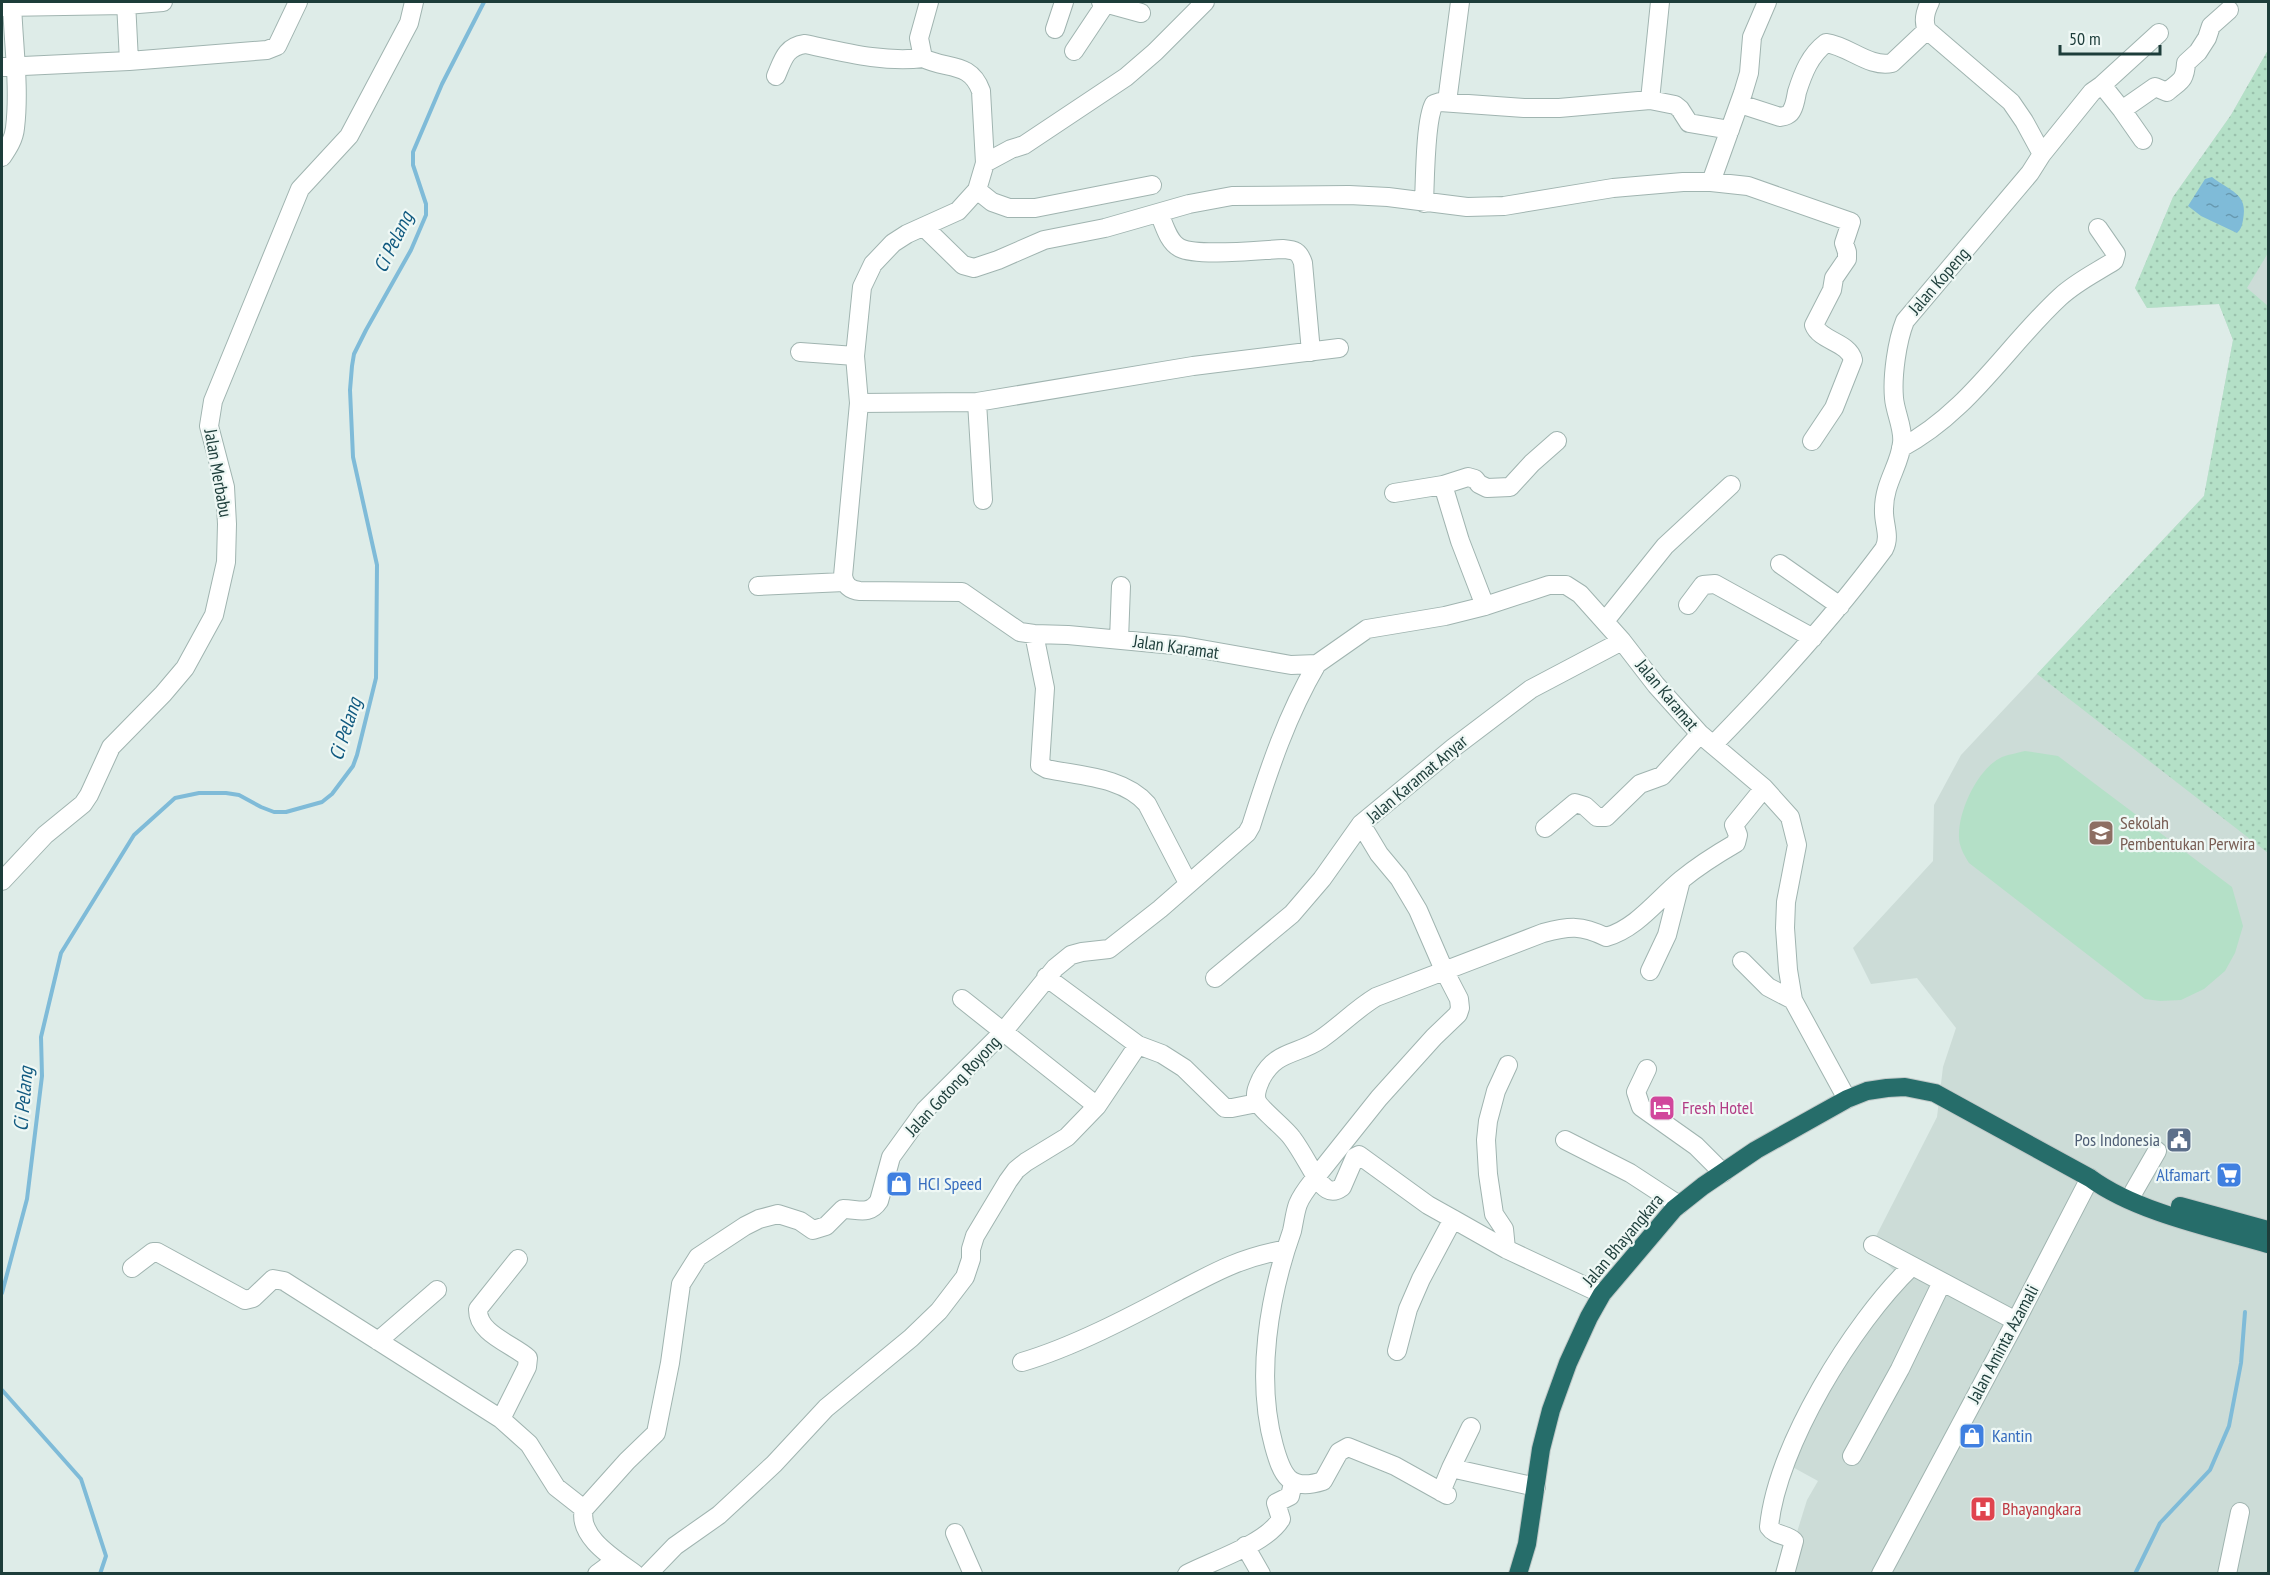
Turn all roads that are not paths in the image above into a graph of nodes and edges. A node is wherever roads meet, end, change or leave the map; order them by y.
1 (163, 2) edge
2 (298, 2) edge
3 (414, 2) edge
4 (928, 2) edge
5 (1064, 2) edge
6 (1103, 2) edge
7 (1205, 2) edge
8 (1460, 2) edge
9 (1660, 2) edge
10 (1767, 2) edge
11 (1930, 2) edge
12 (126, 3) edge
13 (9, 5) edge
14 (2229, 10) dead end
15 (1141, 13) dead end
16 (1056, 30) dead end
17 (1927, 30) junction
18 (2159, 33) dead end
19 (1074, 51) dead end
20 (922, 58) junction
21 (129, 62) junction
22 (8, 67) edge
23 (776, 76) dead end
24 (2102, 85) junction
25 (1650, 100) junction
26 (1447, 102) junction
27 (1740, 104) junction
28 (2122, 110) junction
29 (8, 129) edge
30 (1730, 130) junction
31 (2143, 140) dead end
32 (2042, 154) junction
33 (2, 157) edge
34 (985, 163) junction
35 (1711, 182) junction
36 (1152, 185) dead end
37 (976, 190) junction
38 (1424, 202) junction
39 (1159, 213) junction
40 (924, 227) junction
41 (2098, 228) dead end
42 (1339, 348) dead end
43 (800, 352) dead end
44 (1311, 352) junction
45 (855, 356) junction
46 (977, 402) junction
47 (859, 403) junction
48 (1557, 441) dead end
49 (1812, 441) dead end
50 (1901, 448) junction
51 (1731, 484) dead end
52 (1443, 485) junction
53 (1394, 493) dead end
54 (983, 500) dead end
55 (1780, 564) dead end
56 (844, 582) junction
57 (758, 586) dead end
58 (1121, 586) dead end
59 (1688, 605) dead end
60 (1485, 606) junction
61 (1840, 606) junction
62 (1605, 621) junction
63 (1034, 634) junction
64 (1813, 638) junction
65 (1119, 640) junction
66 (1622, 640) junction
67 (1317, 664) junction
68 (1707, 739) junction
69 (1764, 788) junction
70 (1361, 824) junction
71 (1545, 828) dead end
72 (1681, 880) junction
73 (2, 881) edge
74 (1188, 883) junction
75 (1742, 961) dead end
76 (1444, 970) junction
77 (1650, 971) dead end
78 (1046, 977) junction
79 (1215, 978) dead end
80 (962, 999) dead end
81 (1793, 1000) junction
82 (1003, 1032) junction
83 (1138, 1045) junction
84 (1508, 1065) dead end
85 (1647, 1069) dead end
86 (1847, 1100) junction
87 (1257, 1103) junction
88 (1097, 1106) junction
89 (1565, 1140) dead end
90 (2157, 1151) dead end
91 (1723, 1173) junction
92 (1316, 1177) junction
93 (2090, 1178) junction
94 (2134, 1191) junction
95 (1679, 1205) junction
96 (1453, 1219) junction
97 (2268, 1230) edge
98 (2268, 1244) edge
99 (1873, 1245) dead end
100 (1506, 1249) junction
101 (1283, 1250) junction
102 (518, 1259) dead end
103 (1911, 1266) junction
104 (132, 1268) dead end
105 (1942, 1282) junction
106 (437, 1290) dead end
107 (1602, 1294) junction
108 (2016, 1321) junction
109 (378, 1341) junction
110 (1396, 1351) dead end
111 (1022, 1362) dead end
112 (501, 1419) junction
113 (1471, 1426) dead end
114 (1852, 1456) dead end
115 (1451, 1468) junction
116 (1293, 1483) junction
117 (1536, 1487) junction
118 (584, 1509) junction
119 (2240, 1512) dead end
120 (955, 1533) dead end
121 (1245, 1546) junction
122 (616, 1560) junction
123 (597, 1574) edge
124 (634, 1574) edge
125 (648, 1574) edge
126 (973, 1574) edge
127 (1187, 1574) edge
128 (1261, 1574) edge
129 (1518, 1574) edge
130 (1785, 1574) edge
131 (1881, 1574) edge
132 (2227, 1574) edge

1 - 12 street
2 - 21 street
3 - 73 street, Jalan Merbabu
4 - 20 street
5 - 16 street
6 - 15 street
6 - 19 street
7 - 34 street
8 - 26 street
9 - 25 street
10 - 27 street
11 - 17 street
12 - 13 street
12 - 21 street
13 - 22 street
14 - 28 street
17 - 27 street
17 - 32 street
18 - 24 street, Jalan Kopeng
20 - 23 street
20 - 34 street
21 - 22 street
22 - 29 street
24 - 28 street
24 - 32 street, Jalan Kopeng
25 - 26 street
25 - 30 street
26 - 38 street
27 - 30 street
28 - 31 street
29 - 33 street
30 - 35 street
32 - 50 street, Jalan Kopeng
34 - 37 street
35 - 38 street
35 - 49 street
36 - 37 street
37 - 40 street
38 - 39 street
39 - 40 street
39 - 44 street
40 - 45 street
41 - 50 street
42 - 44 street
43 - 45 street
44 - 46 street
45 - 47 street
46 - 47 street
46 - 54 street
47 - 56 street
48 - 52 street
50 - 61 street, Jalan Kopeng
51 - 62 street
52 - 53 street
52 - 60 street
55 - 61 street
56 - 57 street
56 - 63 street, Jalan Karamat
58 - 65 street
59 - 64 street
60 - 62 street, Jalan Karamat
60 - 67 street, Jalan Karamat
61 - 64 street, Jalan Kopeng
62 - 66 street, Jalan Karamat
63 - 65 street, Jalan Karamat
63 - 74 street
64 - 68 street, Jalan Kopeng
65 - 67 street, Jalan Karamat
66 - 68 street, Jalan Karamat
66 - 70 street, Jalan Karamat Anyar
67 - 74 street, Jalan Gotong Royong
68 - 69 street, Jalan Karamat
68 - 71 street, Jalan Kopeng
69 - 72 street
69 - 81 street, Jalan Karamat
70 - 76 street
70 - 79 street, Jalan Karamat Anyar
72 - 76 street
72 - 77 street
74 - 78 street, Jalan Gotong Royong
75 - 81 street
76 - 87 street
76 - 92 street
78 - 82 street, Jalan Gotong Royong
78 - 83 street
80 - 82 street
81 - 86 street, Jalan Karamat
82 - 88 street
82 - 118 street, Jalan Gotong Royong
83 - 87 street
83 - 88 street
84 - 100 street
85 - 91 street
86 - 91 highway, Jalan Bhayangkara
86 - 93 highway, Jalan Bhayangkara
87 - 92 street
88 - 125 street
89 - 95 street
90 - 94 street
91 - 95 highway, Jalan Bhayangkara
92 - 96 street
92 - 101 street
93 - 94 highway, Jalan Bhayangkara
93 - 98 highway, Jalan Bhayangkara
93 - 108 street, Jalan Aminta Azamali
94 - 97 highway, Jalan Bhayangkara
95 - 107 highway, Jalan Bhayangkara
96 - 100 street
96 - 110 street
99 - 103 street
100 - 107 street
101 - 111 street
101 - 116 street
102 - 112 street
103 - 105 street
103 - 130 street
104 - 109 street
105 - 108 street
105 - 114 street
106 - 109 street
107 - 117 highway, Jalan Bhayangkara
108 - 131 street, Jalan Aminta Azamali
109 - 112 street
112 - 118 street
113 - 115 street
115 - 116 street
115 - 117 street
116 - 121 street
117 - 129 highway, Jalan Bhayangkara
118 - 122 street
119 - 132 street
120 - 126 street
121 - 127 street
121 - 128 street
122 - 123 street
122 - 124 street

